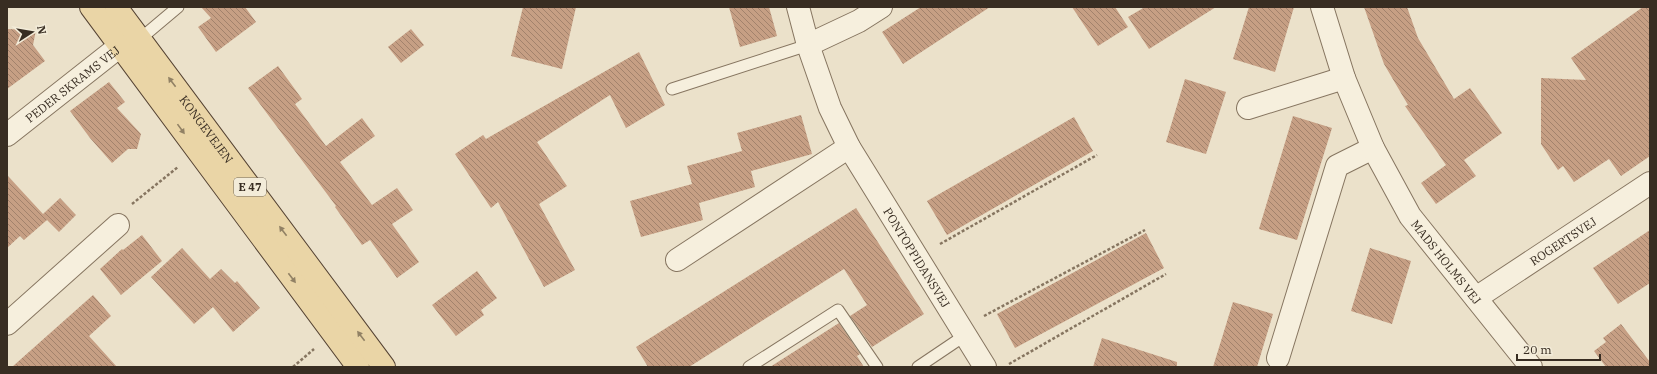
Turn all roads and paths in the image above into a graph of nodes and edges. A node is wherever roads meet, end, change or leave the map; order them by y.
1 (91, 7) edge
2 (116, 7) edge
3 (178, 7) edge
4 (798, 7) edge
5 (881, 7) edge
6 (1322, 7) edge
7 (130, 43) junction
8 (808, 44) junction
9 (1344, 78) junction
10 (672, 88) dead end
11 (1248, 108) dead end
12 (7, 135) edge
13 (849, 147) junction
14 (1373, 148) junction
15 (198, 151) junction
16 (1097, 155) dead end
17 (1650, 183) edge
18 (118, 225) joint
19 (1144, 230) dead end
20 (917, 257) junction
21 (676, 260) dead end
22 (1166, 274) dead end
23 (1476, 298) junction
24 (7, 324) edge
25 (962, 332) junction
26 (1278, 358) dead end
27 (358, 367) edge
28 (384, 367) edge
29 (749, 367) edge
30 (877, 367) edge
31 (918, 367) edge
32 (984, 367) edge
33 (1003, 367) edge
34 (1531, 367) edge

1 - 7 main road, KONGEVEJEN / E 47
2 - 7 main road, KONGEVEJEN / E 47
3 - 7 lane
4 - 8 street, PONTOPPIDANSVEJ
5 - 8 street
6 - 9 street, MADS HOLMS VEJ
7 - 12 street, PEDER SKRAMS VEJ
7 -> 15 main road, KONGEVEJEN / E 47
28 -> 7 main road, KONGEVEJEN / E 47
8 - 10 lane
8 - 13 street, PONTOPPIDANSVEJ
9 - 11 street
9 - 14 street, MADS HOLMS VEJ
13 - 20 street, PONTOPPIDANSVEJ
13 - 21 street
14 - 23 street, MADS HOLMS VEJ
14 - 26 street
15 - 18 path
15 -> 27 main road, KONGEVEJEN / E 47
16 - 20 path
17 - 23 street, ROGERTSVEJ
18 - 24 street
19 - 25 path
20 - 25 street, PONTOPPIDANSVEJ
22 - 33 path
23 - 34 street, MADS HOLMS VEJ
25 - 31 lane
25 - 32 street, PONTOPPIDANSVEJ
29 - 30 lane

